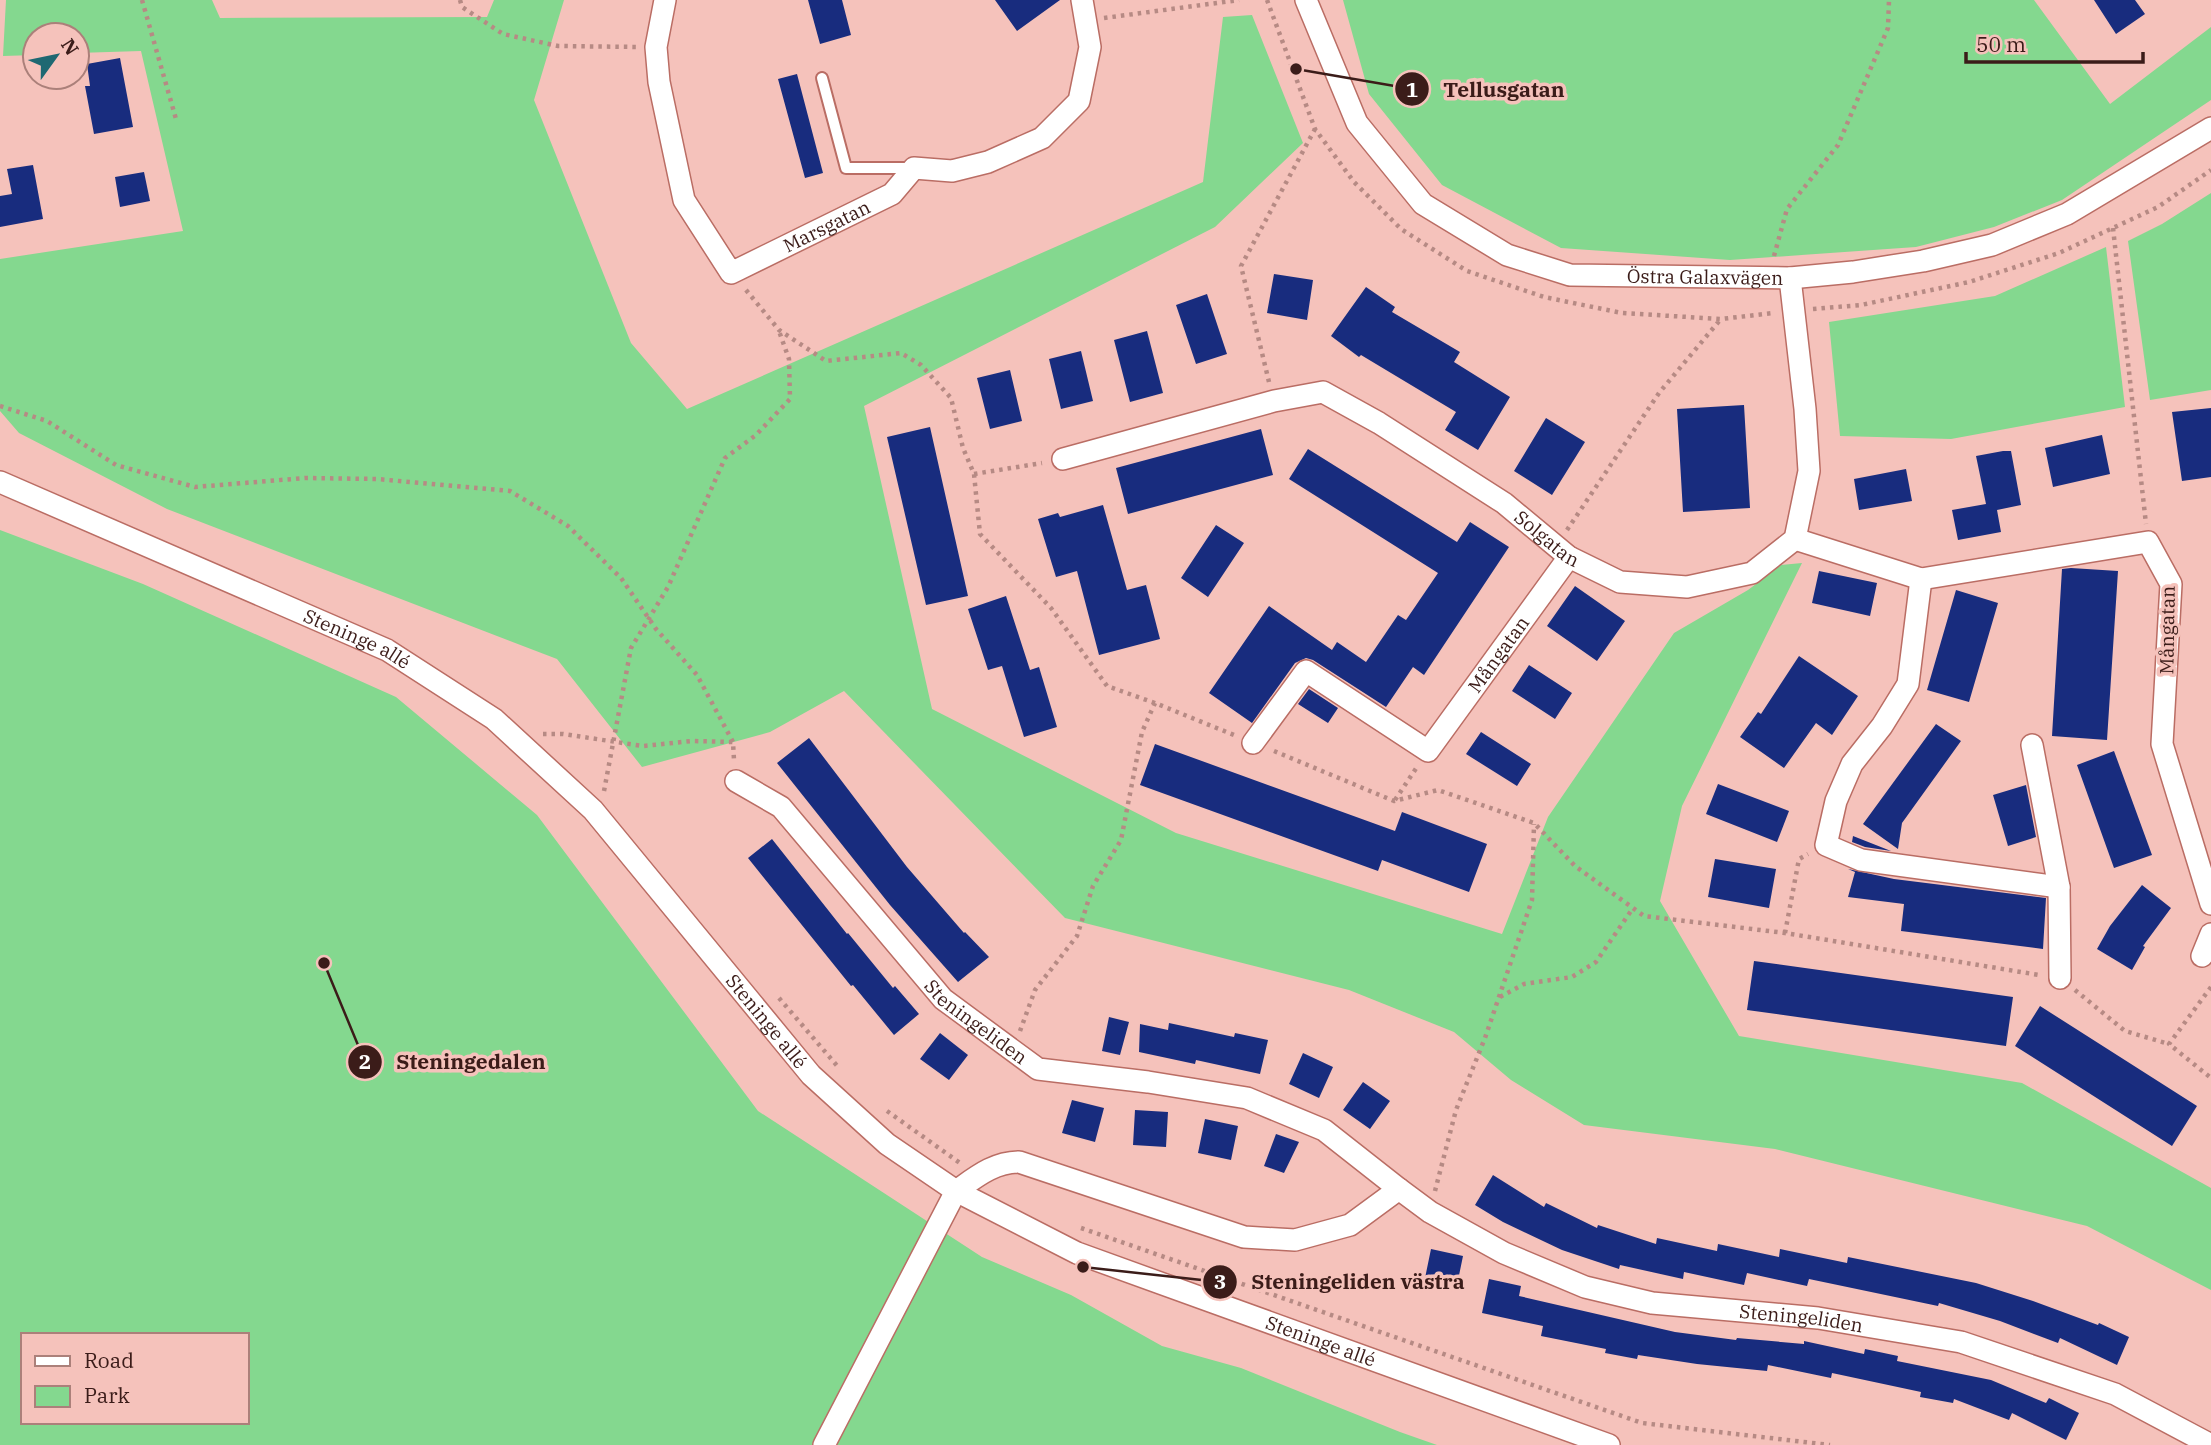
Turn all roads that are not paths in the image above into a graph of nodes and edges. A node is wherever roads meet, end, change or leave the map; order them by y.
1 (665, 0) edge
2 (1306, 0) edge
3 (1084, 10) edge
4 (822, 78) dead end
5 (2211, 128) edge
6 (914, 168) junction
7 (1782, 278) junction
8 (1063, 459) road end
9 (0, 482) edge
10 (1795, 539) junction
11 (1563, 551) junction
12 (1921, 579) junction
13 (1253, 743) dead end
14 (2032, 745) dead end
15 (736, 781) road end
16 (2059, 887) junction
17 (2211, 905) edge
18 (2211, 934) edge
19 (2202, 956) dead end
20 (2060, 978) dead end
21 (1399, 1189) junction
22 (956, 1191) junction
23 (824, 1445) edge
24 (1609, 1445) edge
25 (2211, 1445) edge

1 - 6 street, Marsgatan
2 - 7 street, Östra Galaxvägen
3 - 6 street
4 - 6 lane
5 - 7 street, Östra Galaxvägen
7 - 10 street
8 - 11 street, Solgatan
9 - 22 street, Steninge allé
10 - 11 street, Solgatan
10 - 12 street
11 - 13 street, Mångatan
12 - 16 street
12 - 17 street, Mångatan
14 - 16 street
15 - 21 street, Steningeliden
16 - 20 street
18 - 19 street
21 - 22 street
21 - 25 street, Steningeliden
22 - 23 street
22 - 24 street, Steninge allé

